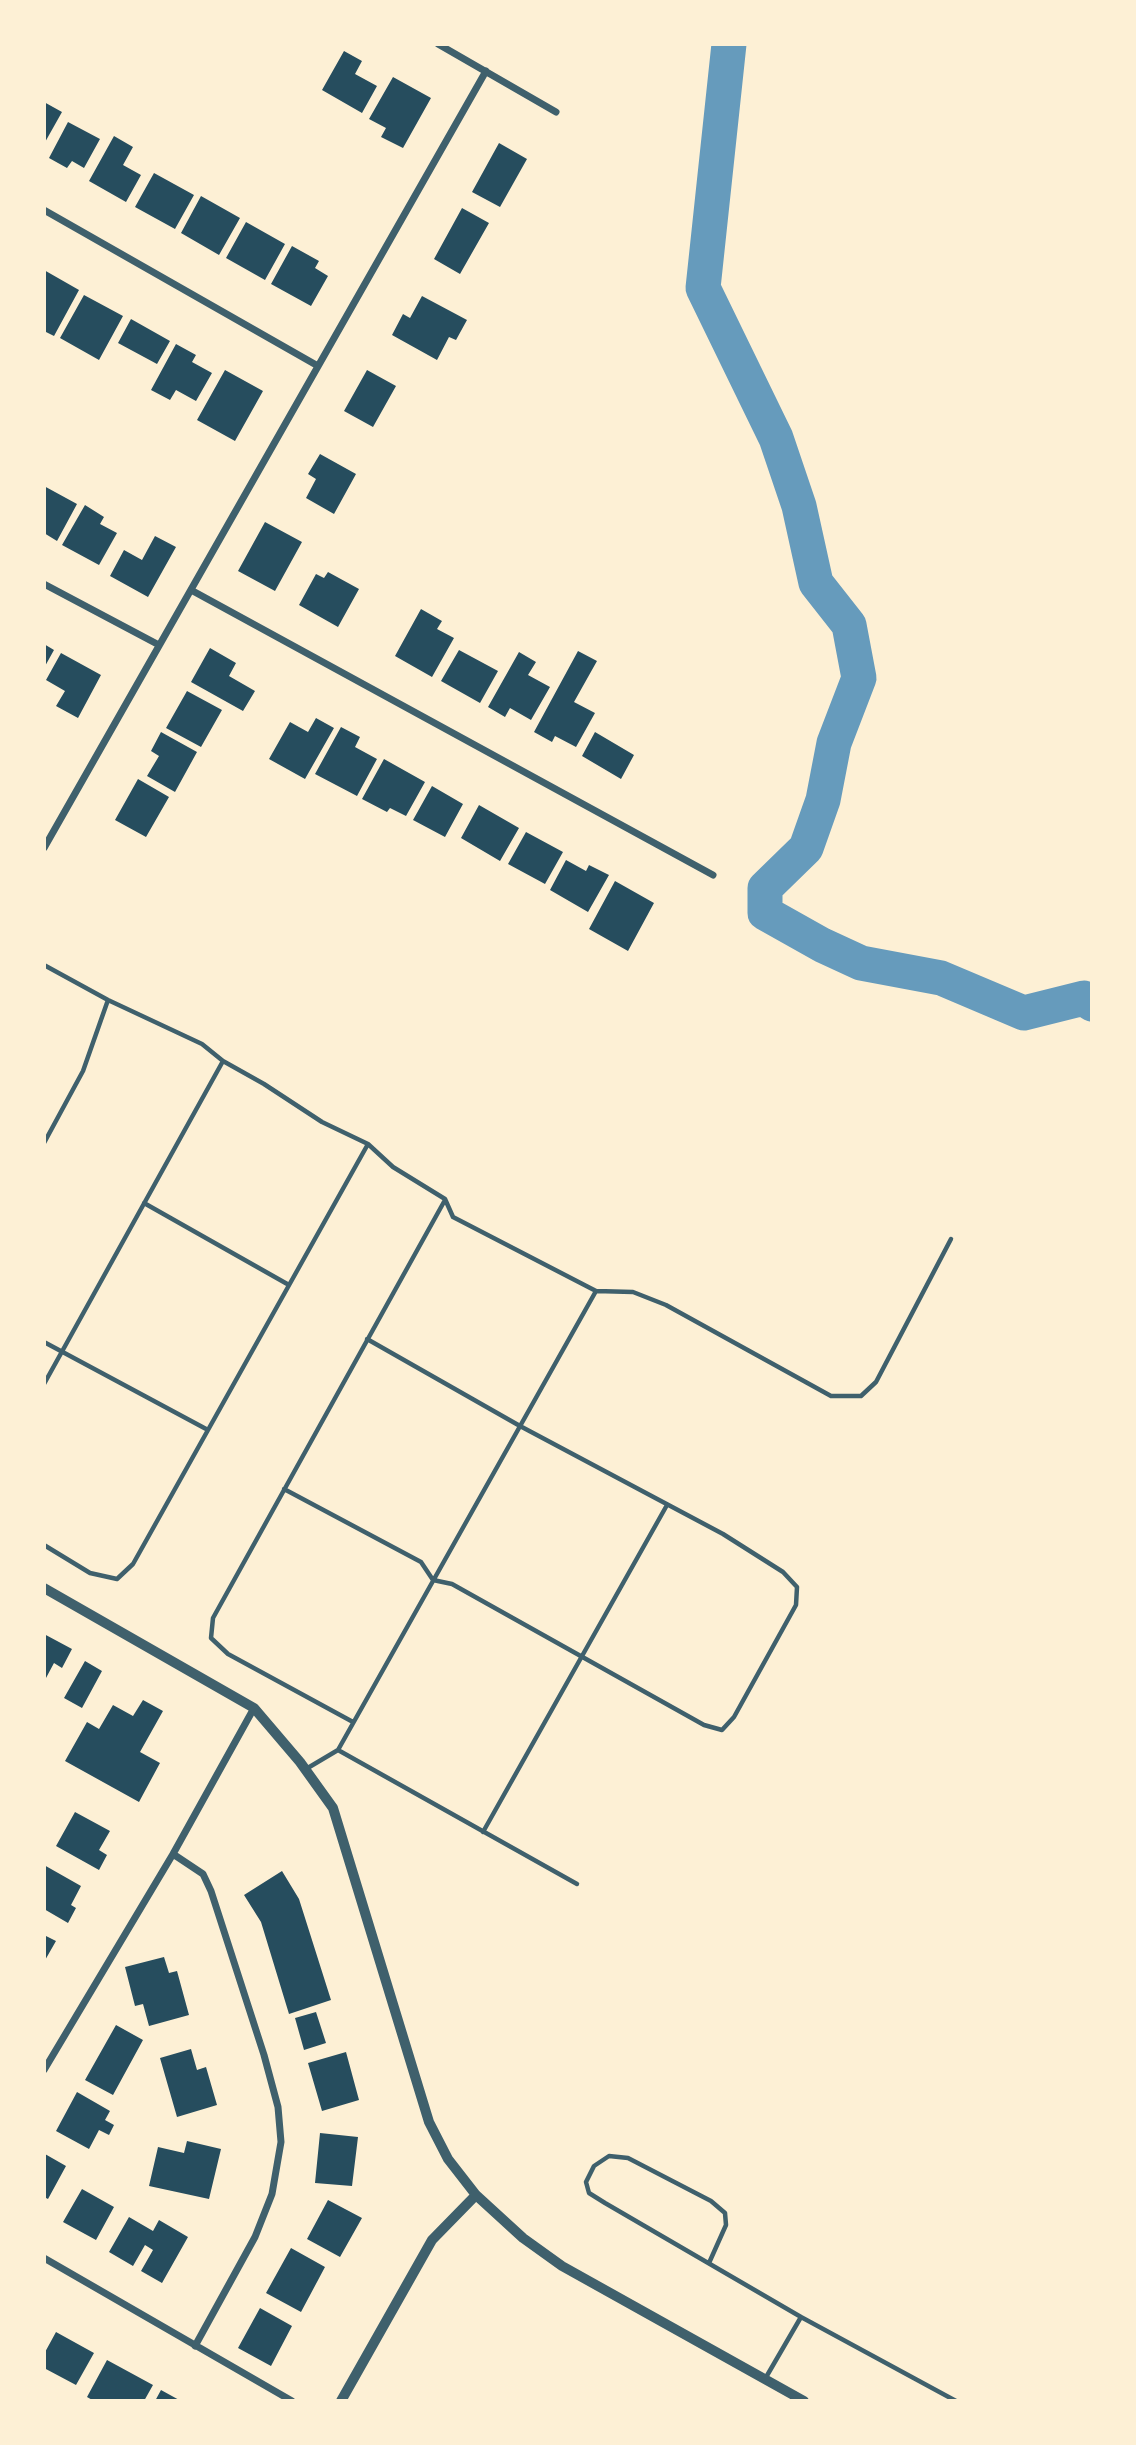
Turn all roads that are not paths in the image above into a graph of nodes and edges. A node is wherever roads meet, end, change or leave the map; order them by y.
1 (438, 44) edge
2 (486, 71) junction
3 (556, 112) dead end
4 (44, 209) edge
5 (318, 366) junction
6 (44, 584) edge
7 (191, 590) junction
8 (159, 645) junction
9 (44, 848) edge
10 (713, 875) dead end
11 (44, 965) edge
12 (108, 1000) junction
13 (223, 1061) junction
14 (44, 1143) edge
15 (368, 1144) junction
16 (445, 1199) junction
17 (144, 1203) junction
18 (951, 1239) dead end
19 (289, 1285) junction
20 (596, 1291) junction
21 (367, 1339) junction
22 (44, 1342) edge
23 (62, 1352) junction
24 (44, 1384) edge
25 (520, 1426) junction
26 (208, 1430) junction
27 (284, 1489) junction
28 (667, 1504) junction
29 (45, 1546) edge
30 (44, 1552) edge
31 (433, 1580) junction
32 (44, 1588) edge
33 (582, 1657) junction
34 (254, 1708) junction
35 (353, 1722) junction
36 (338, 1750) junction
37 (305, 1769) junction
38 (483, 1832) junction
39 (173, 1854) junction
40 (577, 1884) dead end
41 (44, 2070) edge
42 (476, 2195) junction
43 (44, 2258) edge
44 (709, 2263) junction
45 (801, 2317) junction
46 (195, 2346) junction
47 (765, 2379) junction
48 (292, 2401) edge
49 (341, 2401) edge
50 (804, 2401) edge
51 (956, 2401) edge

1 - 2 street
2 - 3 street
2 - 5 street
4 - 5 street
5 - 7 street
6 - 8 street
7 - 8 street
7 - 10 street
8 - 9 street
11 - 12 lane
12 - 13 lane
12 - 14 lane
13 - 15 lane
13 - 17 lane
15 - 16 lane
15 - 19 lane
16 - 20 lane
16 - 21 lane
17 - 19 lane
17 - 23 lane
18 - 20 lane
19 - 26 lane
20 - 25 lane
21 - 25 lane
21 - 27 lane
22 - 23 lane
23 - 24 lane
23 - 26 lane
25 - 28 lane
25 - 31 lane
26 - 29 lane
27 - 31 lane
27 - 35 lane
28 - 33 lane
28 - 33 lane
29 - 30 lane
31 - 33 lane
31 - 35 lane
32 - 34 street
33 - 38 lane
34 - 37 street
34 - 39 street
35 - 36 lane
36 - 37 lane
36 - 38 lane
37 - 42 street
38 - 40 lane
39 - 41 street
39 - 46 street
42 - 47 street
42 - 49 street
43 - 46 street
44 - 44 lane
44 - 45 lane
45 - 47 lane
45 - 51 lane
46 - 48 street
47 - 50 street

